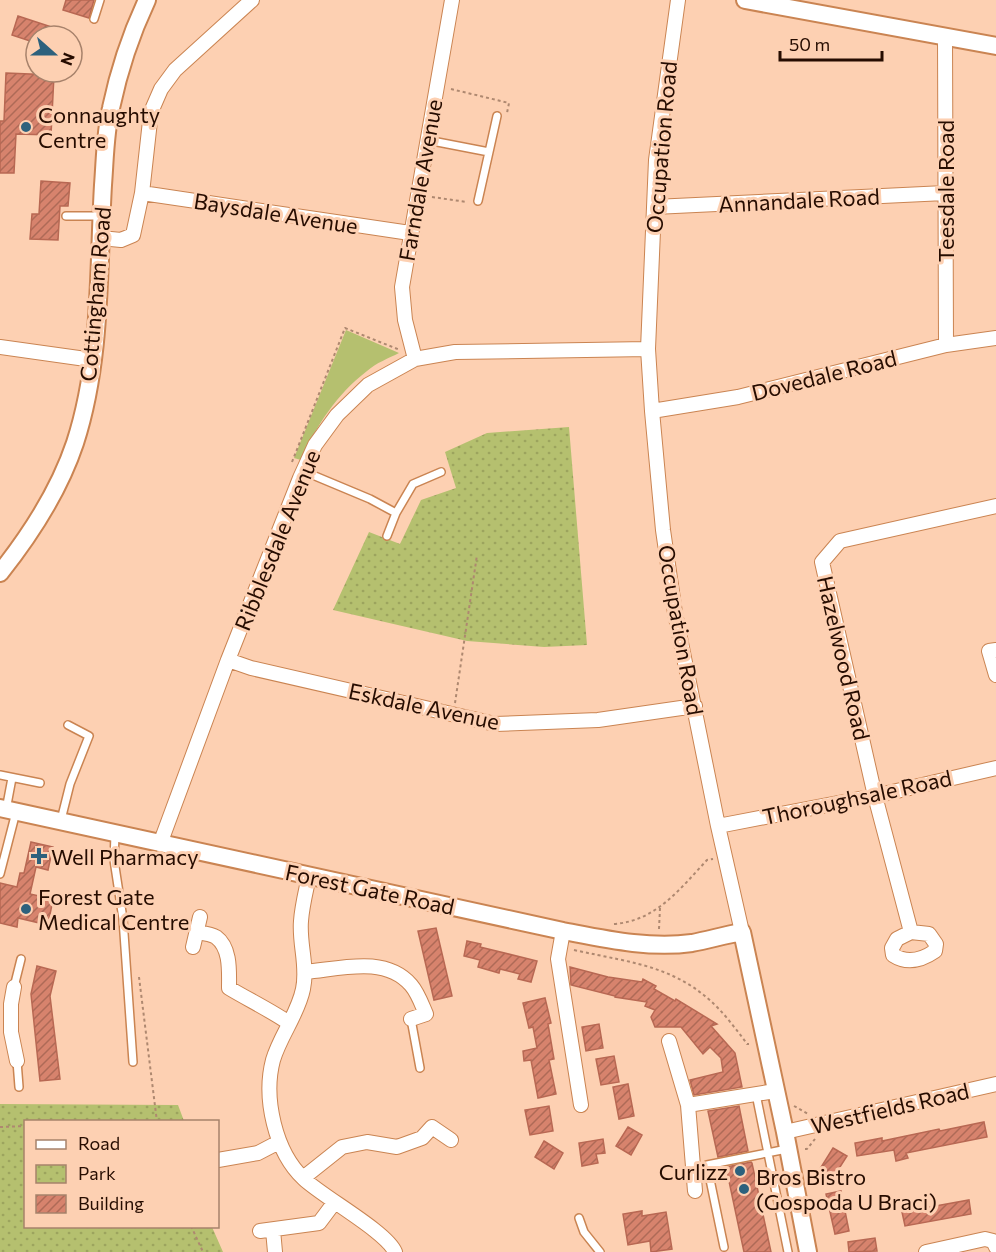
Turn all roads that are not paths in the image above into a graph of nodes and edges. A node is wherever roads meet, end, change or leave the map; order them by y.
1 (100, 0) edge
2 (147, 0) edge
3 (252, 0) edge
4 (452, 0) edge
5 (678, 0) edge
6 (751, 1) edge
7 (94, 19) dead end
8 (945, 36) junction
9 (996, 46) edge
10 (497, 116) road end
11 (427, 140) junction
12 (489, 152) junction
13 (142, 193) junction
14 (945, 194) junction
15 (478, 201) road end
16 (654, 207) junction
17 (66, 216) dead end
18 (101, 216) junction
19 (410, 233) junction
20 (100, 238) junction
21 (996, 338) edge
22 (946, 345) junction
23 (0, 347) edge
24 (648, 349) junction
25 (413, 354) junction
26 (93, 360) junction
27 (652, 411) junction
28 (304, 469) junction
29 (441, 472) dead end
30 (996, 506) edge
31 (396, 513) junction
32 (387, 536) dead end
33 (0, 573) edge
34 (996, 650) edge
35 (228, 660) junction
36 (996, 675) edge
37 (695, 706) junction
38 (68, 725) dead end
39 (996, 768) edge
40 (0, 776) edge
41 (12, 778) junction
42 (40, 783) dead end
43 (875, 796) junction
44 (7, 810) edge
45 (61, 822) junction
46 (718, 826) junction
47 (115, 835) junction
48 (160, 843) junction
49 (3, 848) edge
50 (0, 874) edge
51 (309, 876) junction
52 (200, 917) dead end
53 (197, 932) junction
54 (742, 932) junction
55 (911, 932) dead end
56 (562, 939) junction
57 (194, 947) dead end
58 (21, 959) dead end
59 (305, 972) junction
60 (14, 987) joint
61 (411, 1019) joint
62 (289, 1023) junction
63 (5, 1032) edge
64 (669, 1041) dead end
65 (17, 1061) joint
66 (133, 1062) dead end
67 (420, 1068) dead end
68 (996, 1083) edge
69 (19, 1087) dead end
70 (776, 1090) junction
71 (756, 1094) junction
72 (581, 1105) dead end
73 (688, 1105) junction
74 (451, 1140) dead end
75 (787, 1141) junction
76 (279, 1142) junction
77 (767, 1153) junction
78 (219, 1160) edge
79 (303, 1178) junction
80 (695, 1191) dead end
81 (334, 1203) junction
82 (579, 1218) dead end
83 (724, 1247) dead end
84 (996, 1250) edge
85 (275, 1252) edge
86 (395, 1252) edge
87 (600, 1252) edge
88 (788, 1252) edge
89 (807, 1252) edge
90 (926, 1252) edge

1 - 7 lane
2 - 18 street, Cottingham Road
3 - 13 street
4 - 11 street, Farndale Avenue
5 - 16 street, Occupation Road
6 - 8 street
8 - 9 street
8 - 14 street, Teesdale Road
10 - 12 lane
11 - 12 lane
11 - 19 street, Farndale Avenue
12 - 15 lane
13 - 19 street, Baysdale Avenue
13 - 20 street
14 - 16 street, Annandale Road
14 - 22 street, Teesdale Road
16 - 24 street, Occupation Road
17 - 18 lane
18 - 20 street, Cottingham Road
19 - 25 street, Farndale Avenue
20 - 26 street, Cottingham Road
21 - 22 street, Dovedale Road
22 - 27 street, Dovedale Road
23 - 26 street
24 - 25 street, Ribblesdale Avenue
24 - 27 street, Occupation Road
25 - 28 street, Ribblesdale Avenue
26 - 33 street, Cottingham Road
27 - 37 street, Occupation Road
28 - 31 lane
28 - 35 street, Ribblesdale Avenue
29 - 31 lane
30 - 43 street, Hazelwood Road
31 - 32 lane
34 - 36 street
35 - 37 street, Eskdale Avenue
35 - 48 street, Ribblesdale Avenue
37 - 46 street, Occupation Road
38 - 45 lane
39 - 43 street, Thoroughsale Road
40 - 41 lane
41 - 42 lane
41 - 44 lane
43 - 46 street, Thoroughsale Road
43 - 55 street
44 - 45 street, Forest Gate Road
44 - 49 lane
45 - 47 street, Forest Gate Road
46 - 54 street, Occupation Road
47 - 48 street, Forest Gate Road
47 - 66 lane
48 - 51 street, Forest Gate Road
49 - 50 lane
51 - 56 street, Forest Gate Road
51 - 59 street
52 - 53 street
53 - 57 street
53 - 62 street
54 - 56 street, Forest Gate Road
54 - 70 street, Occupation Road
56 - 72 street
58 - 60 lane
59 - 61 street
59 - 62 street
60 - 63 street
61 - 67 lane
62 - 76 street
63 - 65 street
64 - 73 street
65 - 69 lane
68 - 75 street, Westfields Road
70 - 71 street
70 - 75 street, Occupation Road
71 - 73 street
71 - 77 lane
73 - 80 street
74 - 79 street
75 - 77 lane
75 - 89 street, Occupation Road
76 - 78 street
76 - 79 street
77 - 83 lane
77 - 88 lane
79 - 81 street
81 - 85 street
81 - 86 street
82 - 87 lane
84 - 90 street

